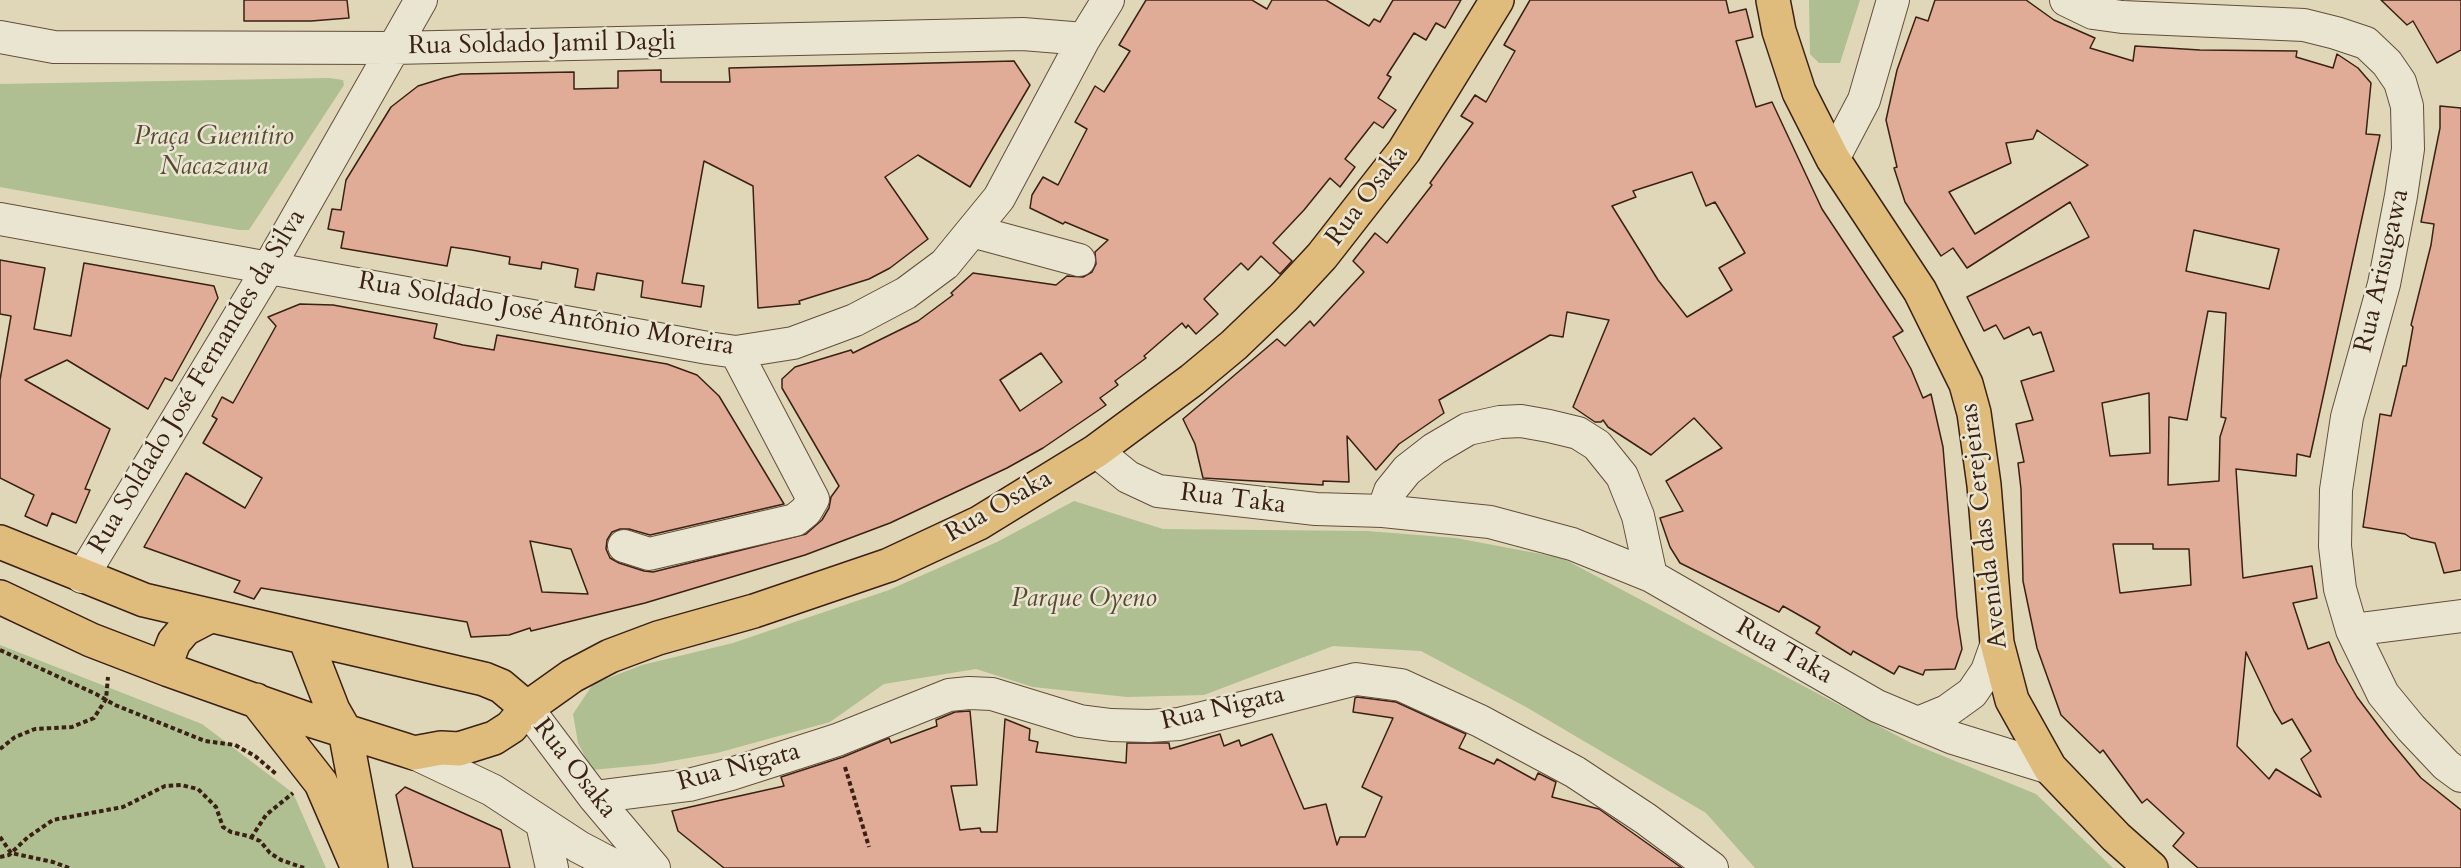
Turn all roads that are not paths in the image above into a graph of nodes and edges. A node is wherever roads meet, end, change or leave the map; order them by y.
1 (422, 0) edge
2 (1108, 0) edge
3 (1497, 0) edge
4 (1773, 0) edge
5 (1893, 0) edge
6 (2066, 0) edge
7 (2302, 13) edge
8 (0, 36) edge
9 (1084, 39) junction
10 (393, 48) junction
11 (1833, 159) junction
12 (0, 219) edge
13 (972, 231) junction
14 (1079, 260) dead end
15 (268, 267) junction
16 (736, 352) junction
17 (1096, 451) junction
18 (1383, 511) junction
19 (0, 542) edge
20 (624, 546) dead end
21 (0, 562) edge
22 (1651, 576) junction
23 (82, 577) junction
24 (0, 597) edge
25 (210, 616) junction
26 (2461, 616) edge
27 (2352, 630) junction
28 (305, 638) junction
29 (1997, 643) junction
30 (169, 670) junction
31 (256, 700) junction
32 (526, 708) junction
33 (1918, 723) junction
34 (345, 731) junction
35 (414, 753) junction
36 (2050, 768) junction
37 (2461, 776) edge
38 (594, 797) junction
39 (542, 824) junction
40 (358, 868) edge
41 (371, 868) edge
42 (552, 868) edge
43 (619, 868) edge
44 (654, 868) edge
45 (1712, 868) edge
46 (2151, 868) edge

1 - 10 street, Rua Soldado José Fernandes da Silva
2 - 9 street, Rua Soldado José Antônio Moreira
3 - 17 main road, Rua Osaka
4 - 11 main road, Avenida das Cerejeiras
5 - 11 street
6 - 7 street, Rua Arisugawa
7 - 27 street, Rua Arisugawa
8 - 10 street, Rua Soldado Jamil Dagli
9 - 10 street, Rua Soldado Jamil Dagli
9 - 13 street, Rua Soldado José Antônio Moreira
10 - 15 street, Rua Soldado José Fernandes da Silva
11 - 29 main road, Avenida das Cerejeiras
12 - 15 street, Rua Soldado José Antônio Moreira
13 - 14 street
13 - 16 street, Rua Soldado José Antônio Moreira
15 - 16 street, Rua Soldado José Antônio Moreira
15 - 23 street, Rua Soldado José Fernandes da Silva
16 - 20 street
17 - 18 street, Rua Taka
17 - 32 main road, Rua Osaka
18 - 22 street, Rua Taka
18 - 22 street
19 - 23 main road
21 - 23 main road
22 - 33 street, Rua Taka
23 - 25 main road
24 - 30 main road
25 - 28 main road
25 - 30 main road
26 - 27 street
27 - 37 street, Rua Arisugawa
28 - 32 main road
28 - 34 main road
29 - 33 street
29 - 36 main road, Avenida das Cerejeiras
30 - 31 main road
31 - 34 main road
31 - 40 main road
32 - 35 main road
32 - 38 street, Rua Osaka
33 - 36 street, Rua Taka
34 - 35 main road
34 - 41 main road
35 - 39 street, Rua Osaka
36 - 46 main road, Avenida das Cerejeiras
38 - 44 street, Rua Osaka
38 - 45 street, Rua Nigata
39 - 42 street
39 - 43 street, Rua Osaka

